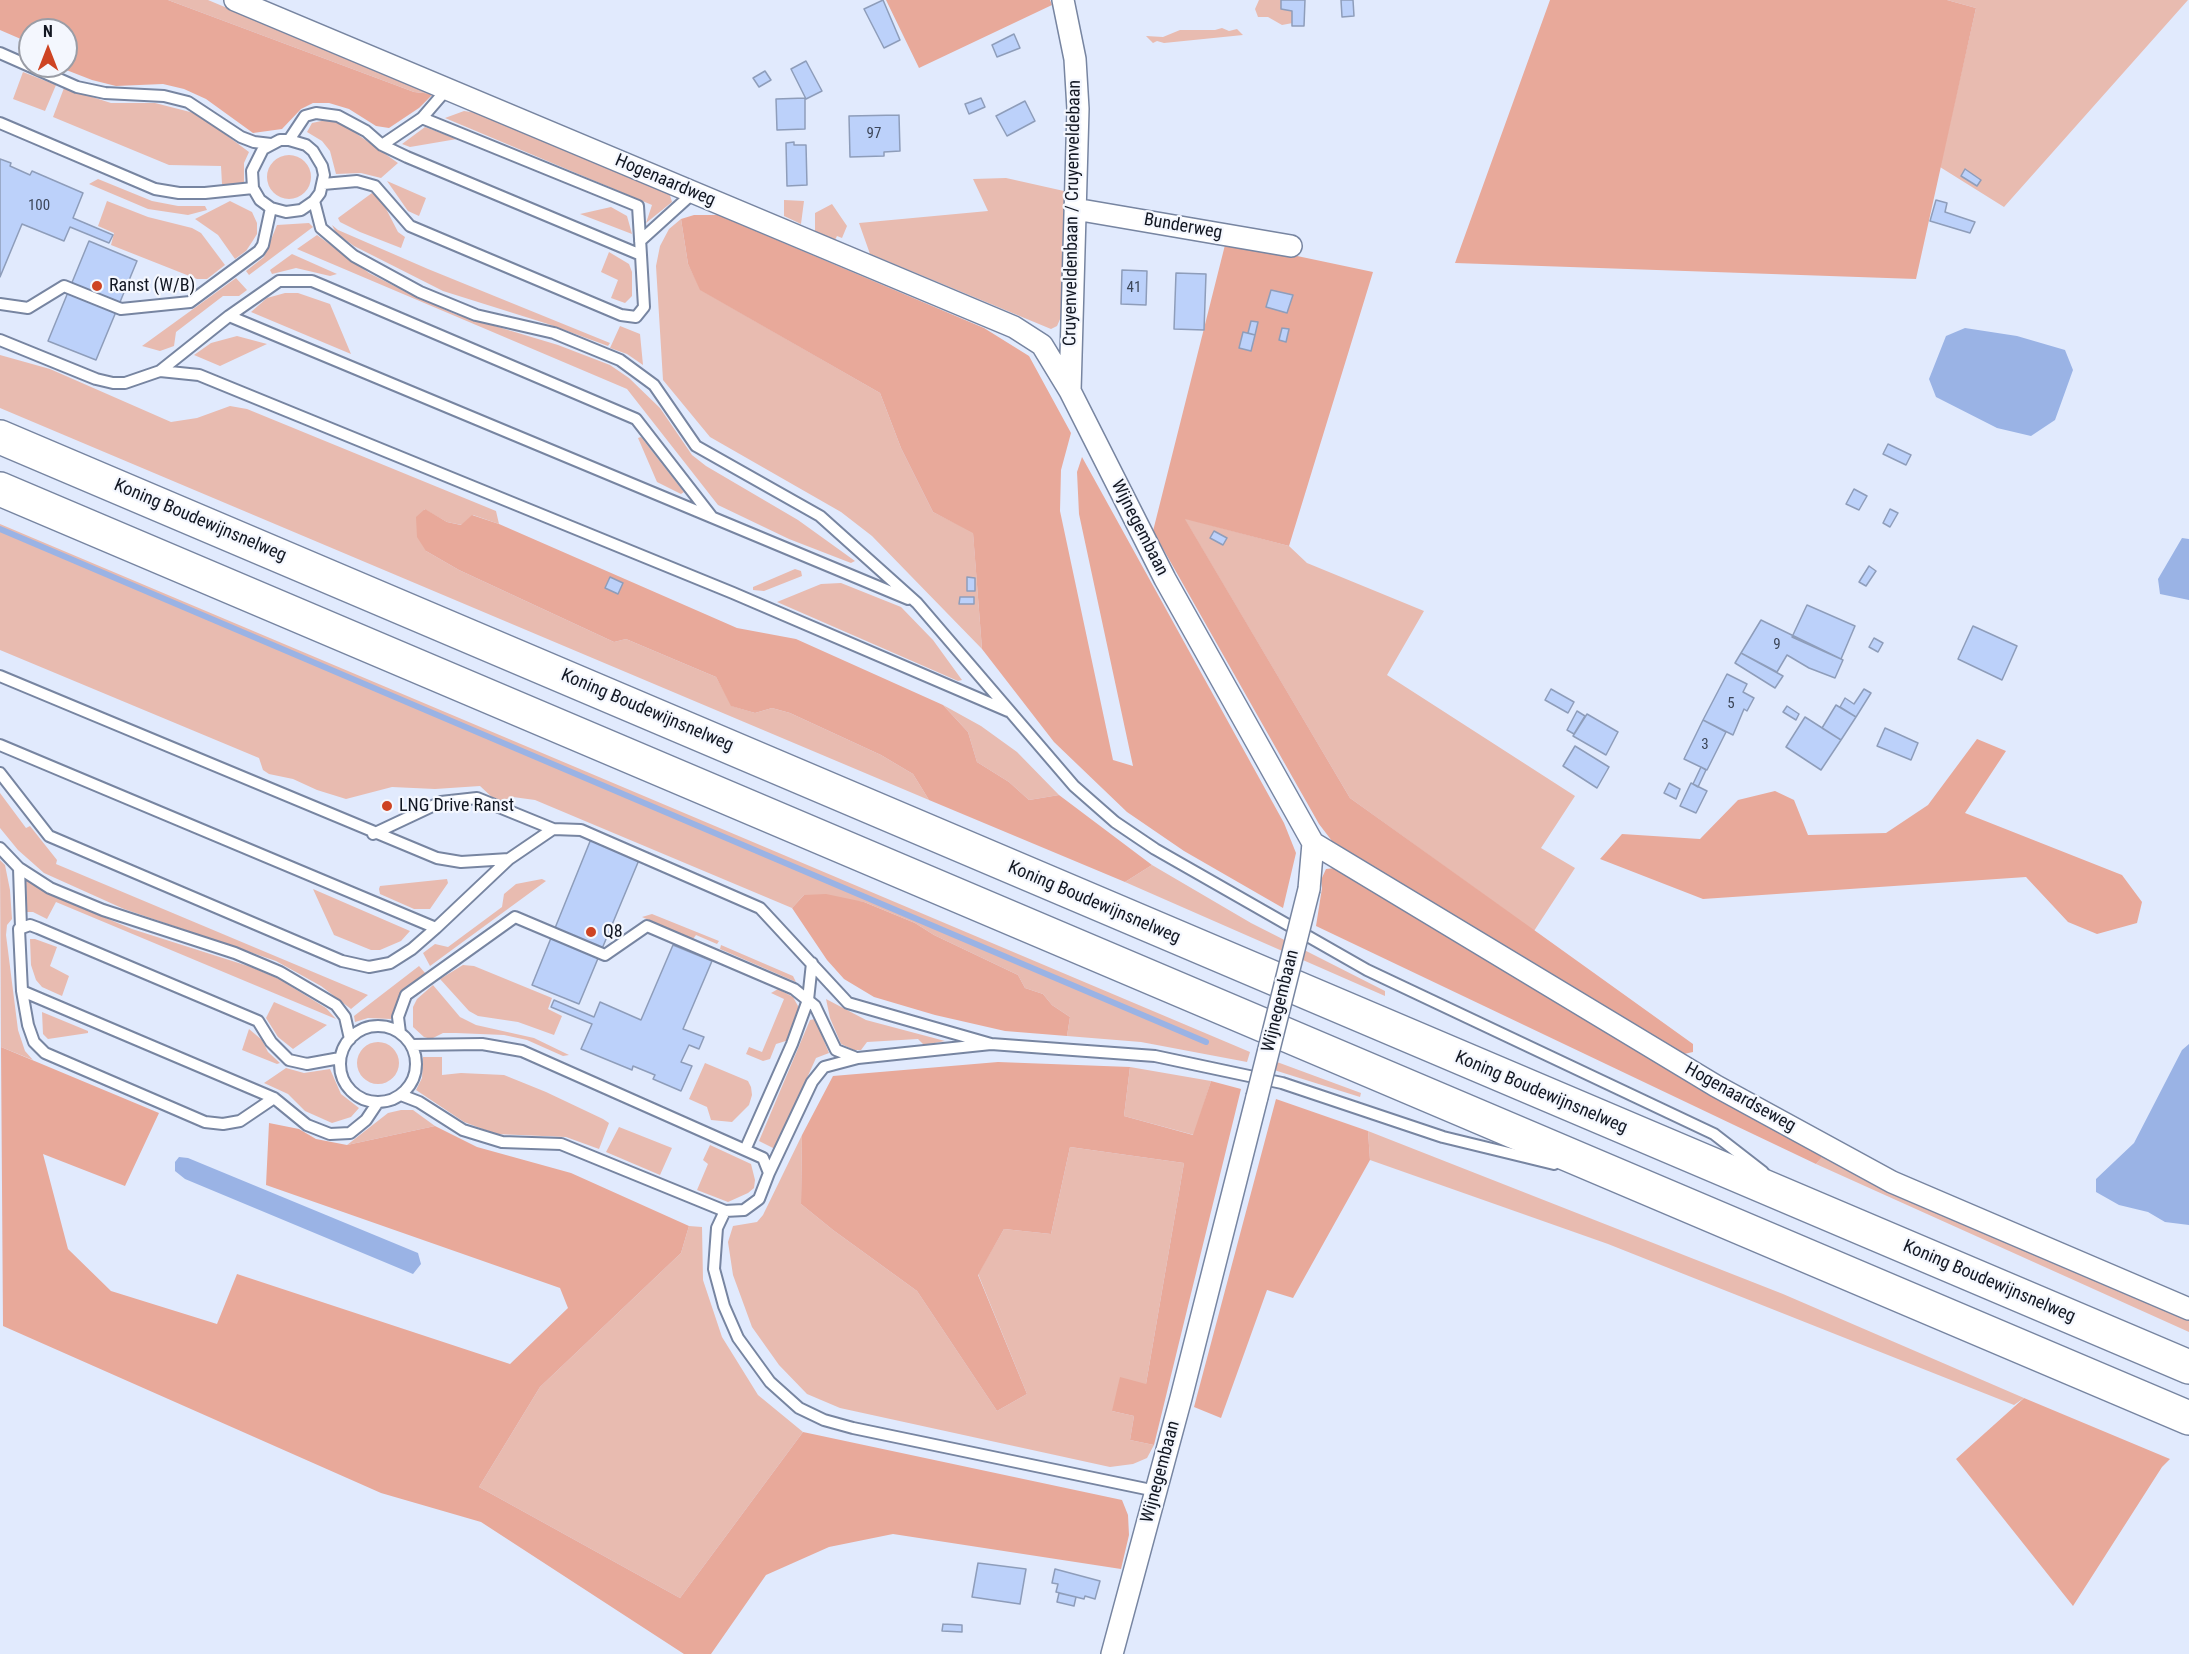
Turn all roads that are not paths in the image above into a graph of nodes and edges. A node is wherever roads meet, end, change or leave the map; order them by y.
1 (235, 0) edge
2 (1063, 0) edge
3 (0, 53) edge
4 (447, 89) junction
5 (422, 118) junction
6 (0, 123) edge
7 (289, 140) junction
8 (271, 144) junction
9 (382, 146) junction
10 (323, 184) junction
11 (253, 188) junction
12 (693, 193) junction
13 (314, 201) junction
14 (271, 208) junction
15 (1075, 209) junction
16 (640, 241) junction
17 (1291, 246) dead end
18 (641, 255) junction
19 (0, 304) edge
20 (230, 316) junction
21 (0, 340) edge
22 (159, 371) junction
23 (1070, 391) junction
24 (0, 436) edge
25 (0, 489) edge
26 (712, 518) junction
27 (917, 603) junction
28 (0, 676) edge
29 (1008, 711) junction
30 (0, 745) edge
31 (0, 773) edge
32 (553, 829) junction
33 (373, 834) junction
34 (1313, 843) junction
35 (0, 848) edge
36 (509, 860) junction
37 (20, 868) junction
38 (21, 928) junction
39 (436, 928) junction
40 (812, 963) junction
41 (22, 991) junction
42 (808, 1000) junction
43 (400, 1033) junction
44 (350, 1039) junction
45 (991, 1044) junction
46 (411, 1045) junction
47 (340, 1058) junction
48 (858, 1058) junction
49 (401, 1095) junction
50 (274, 1098) junction
51 (378, 1102) junction
52 (745, 1150) junction
53 (769, 1173) junction
54 (1633, 1184) junction
55 (1803, 1204) junction
56 (725, 1211) junction
57 (2189, 1309) edge
58 (2189, 1367) edge
59 (2189, 1418) edge
60 (1156, 1491) junction
61 (1112, 1654) edge

1 - 4 street, Hogenaardweg
2 - 15 street, Cruyenveldenbaan / Cruyenveldebaan
3 - 8 lane
4 - 5 lane
4 - 12 street, Hogenaardweg
5 - 9 lane
5 - 16 lane
6 - 11 lane
7 - 8 lane
7 - 9 lane
7 - 10 lane
8 - 11 lane
9 - 18 lane
10 - 13 lane
10 - 18 lane
11 - 14 lane
12 - 16 lane
12 - 23 street, Hogenaardweg
13 - 14 lane
13 - 27 lane
14 - 19 lane
15 - 17 street, Bunderweg
15 - 23 street, Cruyenveldenbaan / Cruyenveldebaan
16 - 18 lane
20 - 22 lane
20 - 26 lane
20 - 26 lane
21 - 22 lane
22 - 29 lane
23 - 34 street, Wijnegembaan
24 - 55 highway, Koning Boudewijnsnelweg
25 - 54 highway
26 - 27 lane
27 - 29 lane
28 - 33 lane
29 - 55 lane
30 - 39 lane
31 - 39 lane
32 - 33 lane
32 - 36 lane
32 - 40 lane
33 - 36 lane
34 - 57 street, Hogenaardseweg
34 - 60 street, Wijnegembaan, bridge
35 - 37 lane
36 - 39 lane
37 - 38 lane
37 - 44 lane
38 - 41 lane
38 - 47 lane
40 - 42 lane
40 - 45 lane
41 - 50 lane
41 - 50 lane
42 - 43 lane
42 - 48 lane
42 - 52 lane
43 - 44 lane
43 - 46 lane
44 - 47 lane
45 - 48 lane
45 - 54 lane
46 - 49 lane
46 - 52 lane
47 - 51 lane
48 - 53 lane
49 - 51 lane
49 - 56 lane
50 - 51 lane
52 - 53 lane
53 - 56 lane
54 - 59 highway
55 - 58 highway, Koning Boudewijnsnelweg
56 - 60 lane
60 - 61 street, Wijnegembaan

